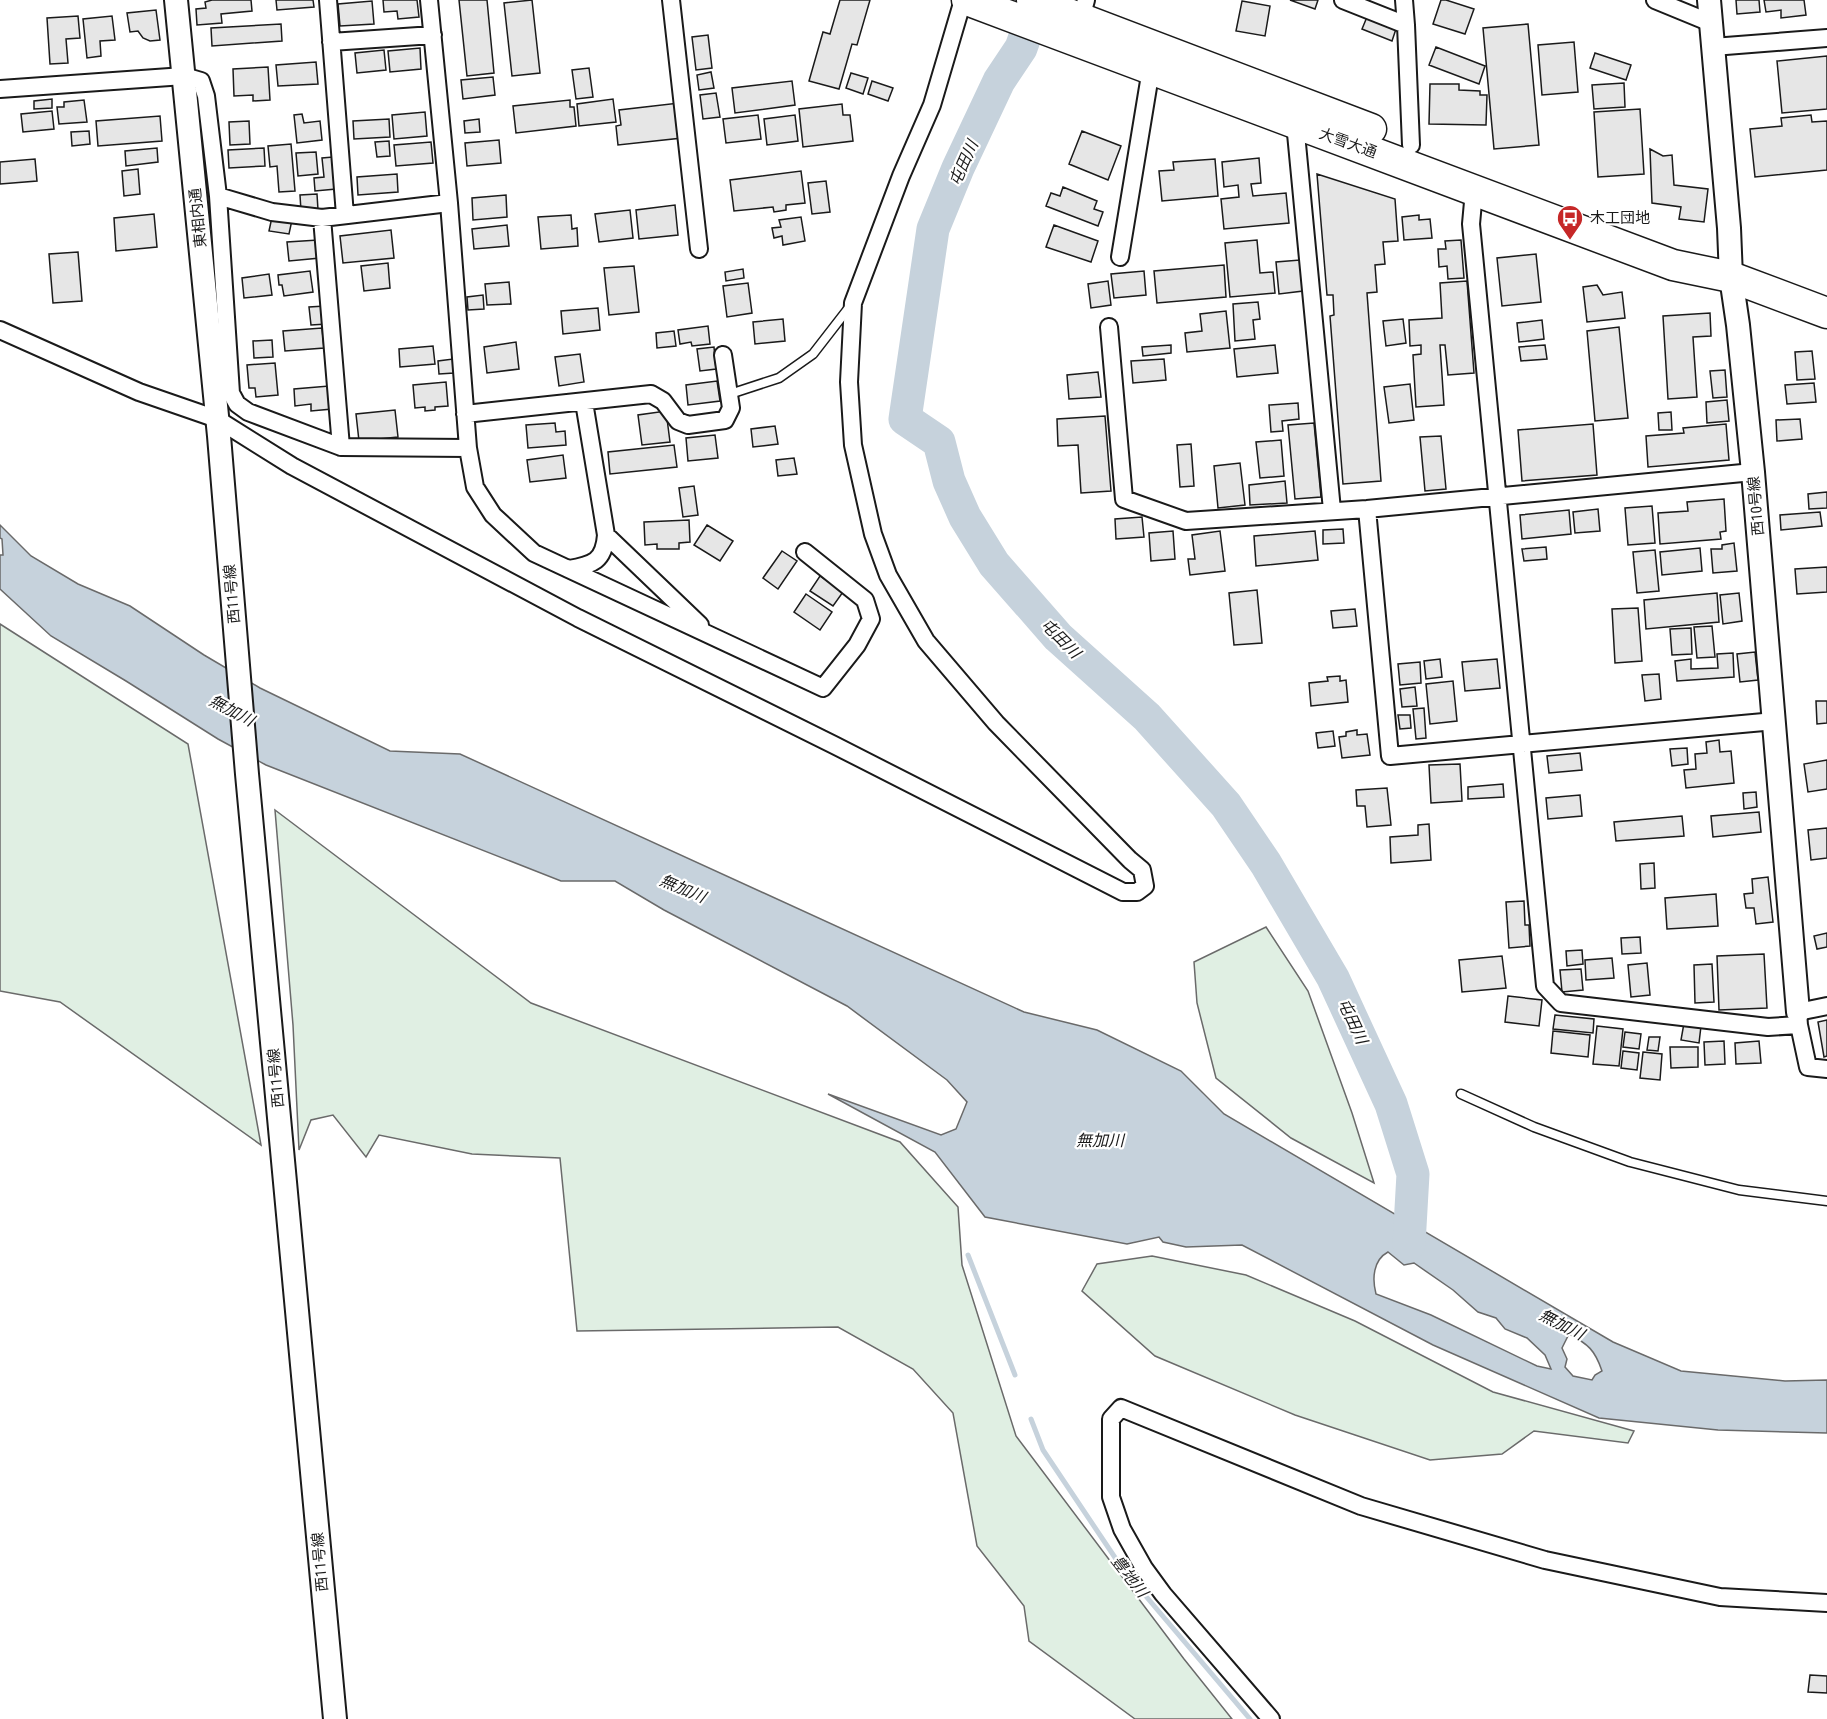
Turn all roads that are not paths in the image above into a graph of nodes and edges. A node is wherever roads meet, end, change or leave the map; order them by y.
1 (176, 0) edge
2 (328, 0) edge
3 (429, 0) edge
4 (671, 0) edge
5 (1032, 0) edge
6 (1343, 0) edge
7 (1404, 0) edge
8 (1655, 0) edge
9 (1709, 0) edge
10 (970, 2) edge
11 (1073, 16) edge
12 (1711, 23) junction
13 (1406, 25) junction
14 (433, 35) junction
15 (1827, 38) edge
16 (332, 42) junction
17 (1713, 47) junction
18 (1150, 69) junction
19 (183, 76) junction
20 (0, 89) edge
21 (1294, 123) junction
22 (1411, 145) junction
23 (1474, 191) junction
24 (218, 196) junction
25 (449, 203) junction
26 (345, 215) junction
27 (322, 218) junction
28 (699, 249) dead end
29 (1120, 257) dead end
30 (1731, 277) junction
31 (853, 303) junction
32 (1827, 313) edge
33 (1109, 327) dead end
34 (0, 330) edge
35 (723, 355) dead end
36 (730, 394) junction
37 (584, 402) junction
38 (465, 414) junction
39 (218, 427) junction
40 (341, 447) junction
41 (468, 448) junction
42 (1753, 472) junction
43 (1498, 497) junction
44 (1368, 509) junction
45 (1332, 510) junction
46 (606, 535) junction
47 (805, 552) dead end
48 (569, 570) junction
49 (711, 636) junction
50 (1775, 721) junction
51 (1522, 745) junction
52 (1827, 1006) edge
53 (1799, 1018) junction
54 (1827, 1069) edge
55 (1461, 1094) dead end
56 (1827, 1201) edge
57 (1827, 1603) edge
58 (334, 1719) edge
59 (1271, 1719) edge

1 - 19 street, 東相内通
2 - 16 street
3 - 14 street
4 - 28 street
5 - 11 highway, 大雪大通
6 - 13 street
7 - 13 street
8 - 12 street
9 - 12 street, 西10号線
10 - 11 highway, 大雪大通
10 - 31 street
11 - 18 highway, 大雪大通
11 - 22 highway, 大雪大通
12 - 17 street, 西10号線
13 - 22 street
14 - 16 street
14 - 25 street
15 - 17 street
16 - 26 street
17 - 30 street, 西10号線
18 - 21 highway, 大雪大通
18 - 29 street
19 - 20 street
19 - 24 street
19 - 39 street, 東相内通
21 - 23 highway, 大雪大通
21 - 45 street
22 - 30 highway, 大雪大通
23 - 30 highway, 大雪大通
23 - 43 street
24 - 27 street
24 - 40 street
25 - 26 street
25 - 38 street
26 - 27 street
27 - 40 street
30 - 32 highway, 大雪大通
30 - 42 street, 西10号線
31 - 36 lane
31 - 39 street
33 - 45 street
34 - 39 street
35 - 36 street
36 - 37 street
37 - 38 street
37 - 46 street
38 - 41 street
39 - 58 street, 西11号線
40 - 41 street
41 - 48 street
42 - 43 street
42 - 50 street, 西10号線
43 - 44 street
43 - 51 street
44 - 45 street
44 - 51 street
46 - 48 street
46 - 49 street
47 - 49 street
48 - 49 street
50 - 51 street
50 - 53 street, 西10号線
51 - 53 street
52 - 53 street
53 - 54 street
55 - 56 lane
57 - 59 street

